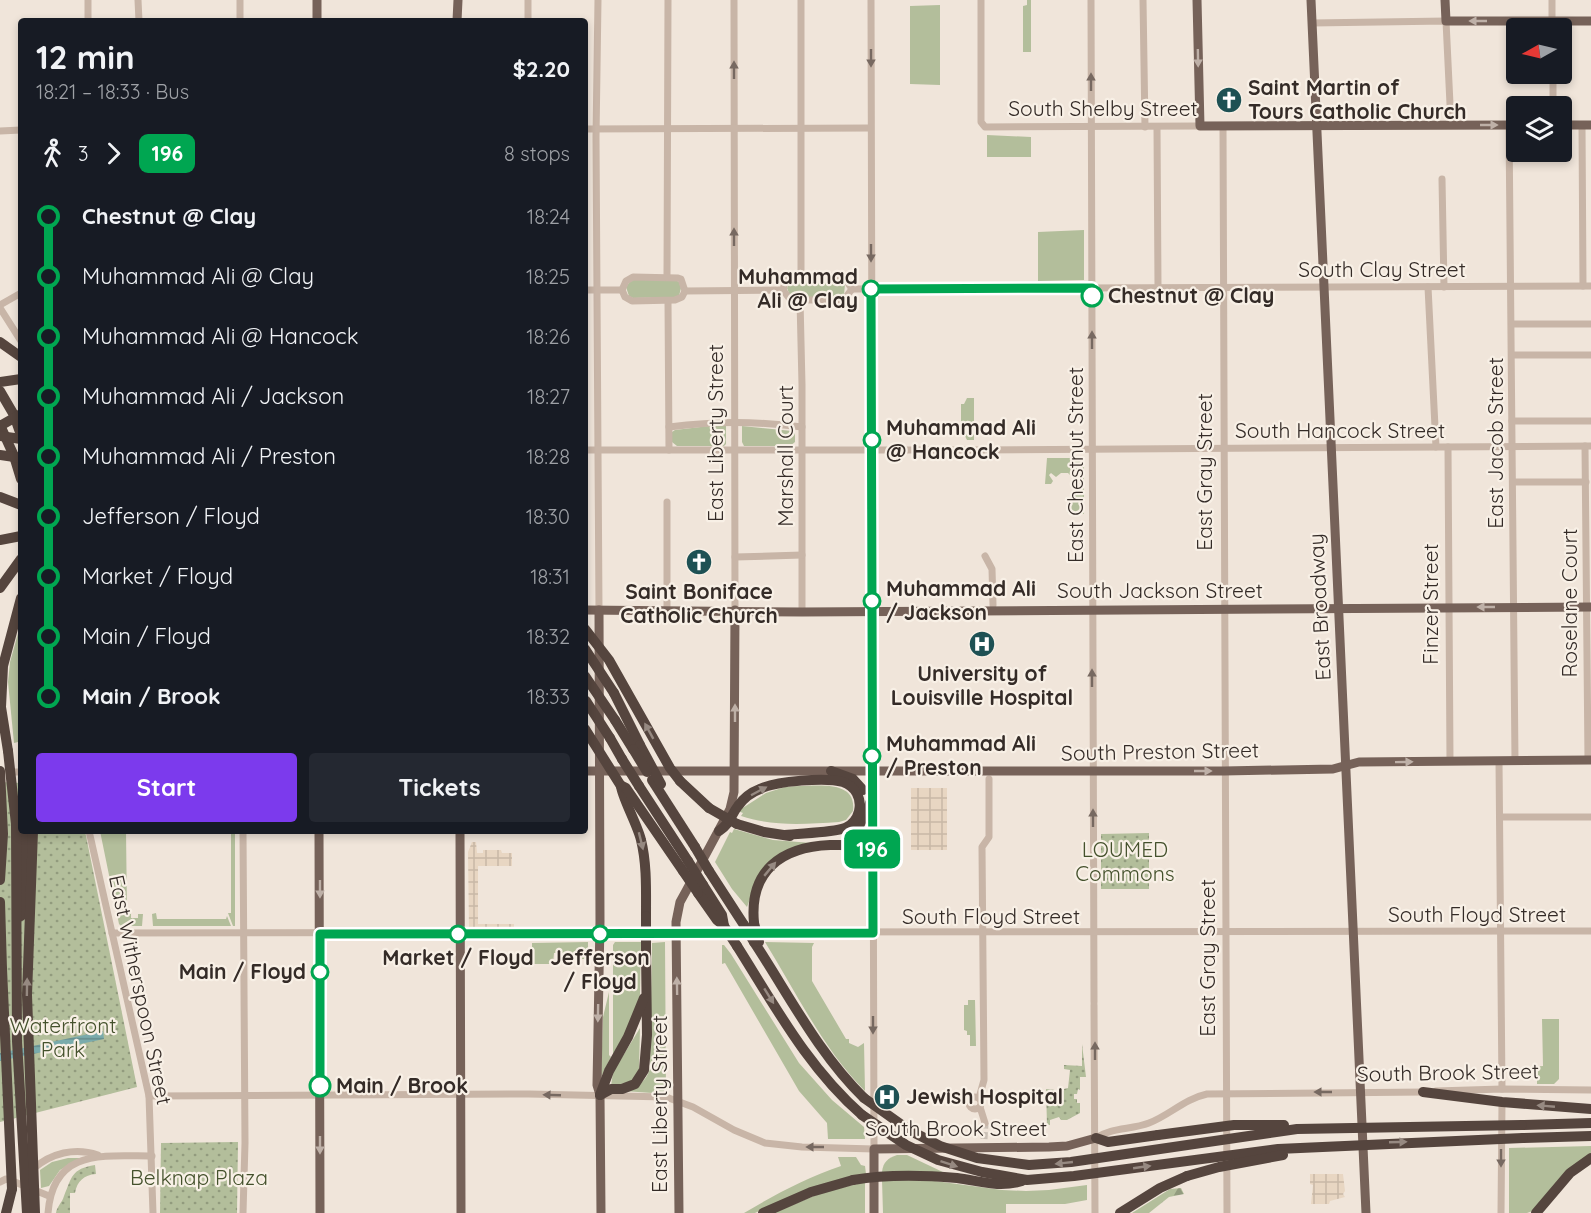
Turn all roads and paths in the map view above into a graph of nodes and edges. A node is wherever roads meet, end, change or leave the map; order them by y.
1 (88, 0) edge
2 (138, 0) edge
3 (240, 0) edge
4 (317, 0) edge
5 (458, 0) edge
6 (528, 0) edge
7 (598, 0) edge
8 (668, 0) edge
9 (734, 0) edge
10 (801, 0) edge
11 (871, 0) edge
12 (981, 0) edge
13 (1091, 0) edge
14 (1143, 0) edge
15 (1197, 0) edge
16 (1311, 0) edge
17 (1445, 0) edge
18 (1552, 0) edge
19 (88, 18) edge
20 (139, 18) edge
21 (240, 18) edge
22 (317, 18) edge
23 (458, 18) edge
24 (528, 18) edge
25 (1552, 18) edge
26 (1446, 21) junction
27 (1591, 21) edge
28 (1312, 23) junction
29 (1506, 23) edge
30 (1572, 23) edge
31 (1451, 125) junction
32 (1506, 125) edge
33 (1587, 125) edge
34 (1200, 126) junction
35 (1223, 126) junction
36 (1317, 126) junction
37 (1091, 127) junction
38 (1146, 127) junction
39 (1157, 127) junction
40 (734, 128) junction
41 (870, 128) junction
42 (588, 129) edge
43 (597, 129) junction
44 (668, 129) junction
45 (801, 129) junction
46 (18, 130) edge
47 (0, 131) edge
48 (1513, 162) edge
49 (1442, 179) dead end
50 (801, 275) junction
51 (668, 277) junction
52 (1587, 286) edge
53 (1158, 287) junction
54 (1223, 287) junction
55 (1323, 287) junction
56 (1428, 287) junction
57 (1443, 287) junction
58 (1511, 287) junction
59 (1092, 288) junction
60 (852, 289) junction
61 (871, 289) junction
62 (588, 290) edge
63 (598, 290) junction
64 (622, 290) junction
65 (734, 290) junction
66 (783, 290) junction
67 (685, 291) junction
68 (18, 295) edge
69 (800, 300) junction
70 (668, 301) junction
71 (0, 306) edge
72 (1512, 324) junction
73 (1591, 324) edge
74 (18, 336) edge
75 (0, 342) edge
76 (18, 355) edge
77 (1512, 355) junction
78 (1591, 355) edge
79 (18, 379) edge
80 (0, 382) edge
81 (0, 392) edge
82 (18, 416) edge
83 (734, 421) junction
84 (1512, 421) junction
85 (1591, 421) edge
86 (0, 426) edge
87 (669, 427) junction
88 (802, 427) junction
89 (18, 428) edge
90 (0, 436) edge
91 (18, 437) edge
92 (1513, 446) junction
93 (1588, 446) edge
94 (1223, 447) junction
95 (1331, 447) junction
96 (1436, 447) junction
97 (1448, 447) junction
98 (1092, 448) junction
99 (802, 449) junction
100 (872, 449) junction
101 (588, 450) edge
102 (599, 450) junction
103 (669, 450) junction
104 (735, 450) junction
105 (0, 455) edge
106 (18, 458) edge
107 (18, 469) edge
108 (1513, 482) junction
109 (1586, 482) junction
110 (0, 497) edge
111 (667, 502) dead end
112 (18, 504) edge
113 (802, 555) junction
114 (735, 556) junction
115 (985, 556) dead end
116 (18, 563) edge
117 (1, 585) edge
118 (993, 605) dead end
119 (1449, 607) junction
120 (1514, 607) junction
121 (1589, 607) edge
122 (1224, 608) junction
123 (1338, 608) junction
124 (18, 609) edge
125 (1092, 609) junction
126 (588, 610) edge
127 (599, 610) junction
128 (667, 610) junction
129 (735, 610) junction
130 (872, 611) junction
131 (802, 612) junction
132 (588, 633) edge
133 (588, 654) edge
134 (588, 680) edge
135 (588, 705) edge
136 (0, 727) edge
137 (588, 734) edge
138 (637, 747) junction
139 (8, 751) junction
140 (1589, 760) edge
141 (1450, 761) junction
142 (1499, 761) junction
143 (1515, 761) junction
144 (1346, 765) junction
145 (588, 771) edge
146 (600, 771) junction
147 (736, 771) junction
148 (831, 771) junction
149 (872, 771) junction
150 (1093, 771) junction
151 (1224, 771) junction
152 (0, 772) edge
153 (18, 772) edge
154 (989, 779) dead end
155 (621, 786) junction
156 (872, 799) junction
157 (865, 816) junction
158 (1591, 816) edge
159 (1500, 817) junction
160 (719, 831) junction
161 (26, 834) edge
162 (33, 834) edge
163 (90, 834) edge
164 (243, 834) edge
165 (319, 834) edge
166 (460, 834) edge
167 (785, 835) junction
168 (873, 857) junction
169 (686, 866) junction
170 (0, 880) edge
171 (0, 902) edge
172 (749, 924) junction
173 (1500, 931) junction
174 (1591, 931) edge
175 (1353, 932) junction
176 (112, 933) junction
177 (873, 933) junction
178 (983, 933) junction
179 (1094, 933) junction
180 (1225, 933) junction
181 (320, 934) junction
182 (460, 934) junction
183 (600, 934) junction
184 (676, 934) junction
185 (243, 935) junction
186 (17, 952) junction
187 (646, 992) junction
188 (1502, 1089) junction
189 (1591, 1090) edge
190 (1360, 1092) junction
191 (1424, 1092) junction
192 (320, 1094) junction
193 (460, 1094) junction
194 (1226, 1094) junction
195 (244, 1095) junction
196 (600, 1095) junction
197 (148, 1096) junction
198 (979, 1098) junction
199 (678, 1101) junction
200 (1502, 1102) junction
201 (980, 1107) junction
202 (1591, 1109) edge
203 (984, 1120) tunnel mouth
204 (1591, 1124) edge
205 (1351, 1128) junction
206 (1591, 1136) edge
207 (1096, 1138) junction
208 (1339, 1144) junction
209 (874, 1149) junction
210 (100, 1156) junction
211 (152, 1156) junction
212 (1591, 1158) edge
213 (1027, 1180) junction
214 (13, 1185) junction
215 (27, 1186) junction
216 (49, 1196) junction
217 (6, 1213) edge
218 (14, 1213) edge
219 (27, 1213) edge
220 (35, 1213) edge
221 (48, 1213) edge
222 (153, 1213) edge
223 (243, 1213) edge
224 (320, 1213) edge
225 (461, 1213) edge
226 (601, 1213) edge
227 (679, 1213) edge
228 (763, 1213) edge
229 (874, 1213) edge
230 (1095, 1213) edge
231 (1120, 1213) edge
232 (1227, 1213) edge
233 (1366, 1213) edge
234 (1501, 1213) edge
235 (1536, 1213) edge

1 - 19 street
2 - 20 street
3 - 21 street
4 - 22 main road
5 - 23 main road
6 - 24 street
7 - 43 street
8 - 44 street
40 -> 9 street, East Liberty Street
10 - 45 street
11 -> 41 street
12 - 37 street, South Shelby Street
37 -> 13 street, East Chestnut Street
14 - 38 street
15 -> 34 main road
16 - 28 main road, East Broadway
17 - 26 main road
18 - 25 street
26 - 28 street
29 -> 26 main road
26 - 31 street
27 - 30 main road
28 - 36 main road, East Broadway
31 -> 32 main road, South Shelby Street
31 - 36 main road, South Shelby Street
33 - 52 street
34 - 35 main road, South Shelby Street
34 - 39 street, South Shelby Street
35 - 36 main road, South Shelby Street
35 - 54 street, East Gray Street
36 - 55 main road, East Broadway
37 - 38 street, South Shelby Street
37 - 59 street, East Chestnut Street
38 - 39 street, South Shelby Street
39 - 53 street
40 - 44 street
40 - 45 street
65 -> 40 street, East Liberty Street
41 - 45 street
41 -> 61 street
42 - 43 street
43 - 44 street
43 - 63 street
44 - 51 street
45 - 50 street
46 - 47 street
48 - 58 street, East Jacob Street
49 - 57 street
50 - 60 street, South Clay Street
50 - 66 street
51 - 64 street
51 - 67 street
52 - 58 street, South Clay Street
53 - 54 street, South Clay Street
53 - 59 street, South Clay Street
54 - 55 street, South Clay Street
54 - 94 street, East Gray Street
55 - 56 street, South Clay Street
55 - 95 main road, East Broadway
56 - 57 street, South Clay Street
56 - 96 street
57 - 58 street, South Clay Street
58 - 72 street, East Jacob Street
59 - 61 street, South Clay Street
98 -> 59 street, East Chestnut Street
60 - 61 street, South Clay Street
60 - 69 street
61 - 100 street
62 - 63 street
63 - 64 street
63 - 102 street
64 - 70 street
65 - 66 street
65 - 67 street
65 - 83 street, East Liberty Street
66 - 69 street
67 - 70 street
68 - 71 street
69 - 88 street, Marshall Court
70 - 87 street
71 - 74 street
72 - 73 street
72 - 77 street, East Jacob Street
75 - 76 highway
77 - 78 street
77 - 84 street, East Jacob Street
79 - 80 highway
81 - 89 highway
82 - 86 highway, bridge
83 - 87 street
83 - 88 street
83 - 104 street, East Liberty Street
84 - 85 street
84 - 92 street, East Jacob Street
86 - 107 highway
87 - 103 street
88 - 99 street, Marshall Court
90 - 91 highway, bridge
92 - 93 street, South Hancock Street
92 - 97 street, South Hancock Street
92 - 108 street, East Jacob Street
93 - 109 street, Roselane Court
94 - 95 street, South Hancock Street
94 - 98 street, South Hancock Street
94 - 122 street, East Gray Street
95 - 96 street, South Hancock Street
95 - 123 main road, East Broadway
96 - 97 street, South Hancock Street
97 - 119 street, Finzer Street
98 - 100 street, South Hancock Street
98 - 125 street, East Chestnut Street
99 - 100 street, South Hancock Street
99 - 104 street, South Hancock Street
99 - 113 street, Marshall Court
100 - 130 street
101 - 102 street, South Hancock Street
102 - 103 street, South Hancock Street
102 - 127 street
103 - 104 street, South Hancock Street
104 - 114 street, East Liberty Street
105 - 106 highway, bridge
108 - 109 street
108 - 120 street, East Jacob Street
109 - 121 street, Roselane Court
110 - 112 highway
111 - 128 street
113 - 114 street
113 - 131 street, Marshall Court
114 - 129 street, East Liberty Street
115 - 118 street
116 - 117 highway
120 -> 119 main road, South Jackson Street
119 - 123 main road, South Jackson Street
119 - 141 street, Finzer Street
120 - 121 main road, South Jackson Street
120 - 143 street, East Jacob Street
121 - 140 street, Roselane Court
122 - 123 main road, South Jackson Street
122 - 125 main road, South Jackson Street
122 - 151 street, East Gray Street
123 - 144 main road, East Broadway
124 - 139 highway
125 - 130 main road, South Jackson Street
150 -> 125 street, East Chestnut Street
126 - 127 main road, South Jackson Street
127 - 128 main road, South Jackson Street
127 - 146 main road
128 - 129 main road, South Jackson Street
129 - 131 main road, South Jackson Street
147 -> 129 main road, East Liberty Street
130 - 131 main road, South Jackson Street
130 - 149 street
167 -> 132 highway, bridge
133 - 138 highway, bridge
134 - 138 highway, bridge
135 - 169 highway, bridge
136 - 139 highway
137 - 155 highway, bridge
138 - 172 highway, bridge
139 - 186 highway, bridge
140 - 143 main road, South Preston Street
141 - 142 main road, South Preston Street
144 -> 141 main road, South Preston Street
142 - 143 main road, South Preston Street
142 - 159 street
144 - 151 main road, South Preston Street
144 - 175 main road, East Broadway
145 - 146 main road, South Preston Street
146 - 147 main road, South Preston Street
146 - 183 main road
147 - 148 main road, South Preston Street
147 - 160 main road, East Liberty Street
148 - 149 main road, South Preston Street
148 - 157 highway
149 - 150 main road, South Preston Street
149 - 156 street
150 -> 151 main road, South Preston Street
179 -> 150 street, East Chestnut Street
151 - 180 street, East Gray Street
152 - 153 street
152 - 170 highway, bridge
154 - 178 street
155 - 169 highway
155 -> 187 highway, bridge
156 - 157 highway
156 - 168 street
157 - 167 highway
158 - 159 street
159 - 173 street
160 -> 167 highway
160 - 184 main road, East Liberty Street
161 - 186 highway, bridge
220 -> 162 highway, bridge
163 - 176 street, East Witherspoon Street
164 - 185 street
165 -> 181 main road
166 - 182 main road
172 -> 168 highway
168 - 177 street
169 -> 213 highway, bridge
171 - 214 highway, bridge
205 -> 172 highway, bridge
173 - 174 street, South Floyd Street
173 - 175 street, South Floyd Street
173 - 188 street
175 - 180 street, South Floyd Street
175 - 190 main road, East Broadway
176 - 185 street, South Floyd Street
176 - 197 street, East Witherspoon Street
177 - 178 street, South Floyd Street
177 - 184 street, South Floyd Street
177 -> 209 street
178 - 179 street, South Floyd Street
178 - 198 street
179 - 180 street, South Floyd Street
207 -> 179 street, East Chestnut Street
180 - 194 street, East Gray Street
181 - 182 street, South Floyd Street
181 - 185 street, South Floyd Street
181 - 192 main road
182 - 183 street, South Floyd Street
182 - 193 main road
183 - 184 street, South Floyd Street
183 -> 196 main road
199 -> 184 main road, East Liberty Street
185 - 195 street
186 - 219 highway, bridge
187 - 196 highway
187 - 196 highway
188 - 189 street, South Brook Street
188 - 191 street, South Brook Street
190 - 191 street, South Brook Street
190 -> 194 street, South Brook Street
190 - 233 main road, East Broadway
191 - 200 highway
192 - 193 street, South Brook Street
192 - 195 street, South Brook Street
192 -> 224 main road
196 -> 193 street, South Brook Street
193 - 225 main road
194 - 207 street, South Brook Street
194 - 232 street, East Gray Street
195 - 197 street, South Brook Street
195 - 223 street
196 - 199 street, South Brook Street
196 - 226 main road
197 - 211 street, East Witherspoon Street
198 - 201 street
198 - 201 street
209 -> 199 street, South Brook Street
199 - 227 main road, East Liberty Street
202 -> 200 highway
200 -> 234 street
201 - 203 street
204 - 205 highway, bridge
205 - 207 highway, bridge
208 -> 206 highway, bridge
207 - 209 main road, South Brook Street
207 - 230 street, East Chestnut Street
213 -> 208 highway, bridge
208 - 231 highway, bridge
209 - 229 main road
210 - 211 street
210 - 215 street
210 - 216 street
211 - 222 street, East Witherspoon Street
212 - 235 highway
213 - 228 highway, bridge
214 - 215 street
214 - 217 highway
214 - 218 highway
215 - 216 street
215 - 219 street
216 - 221 street

